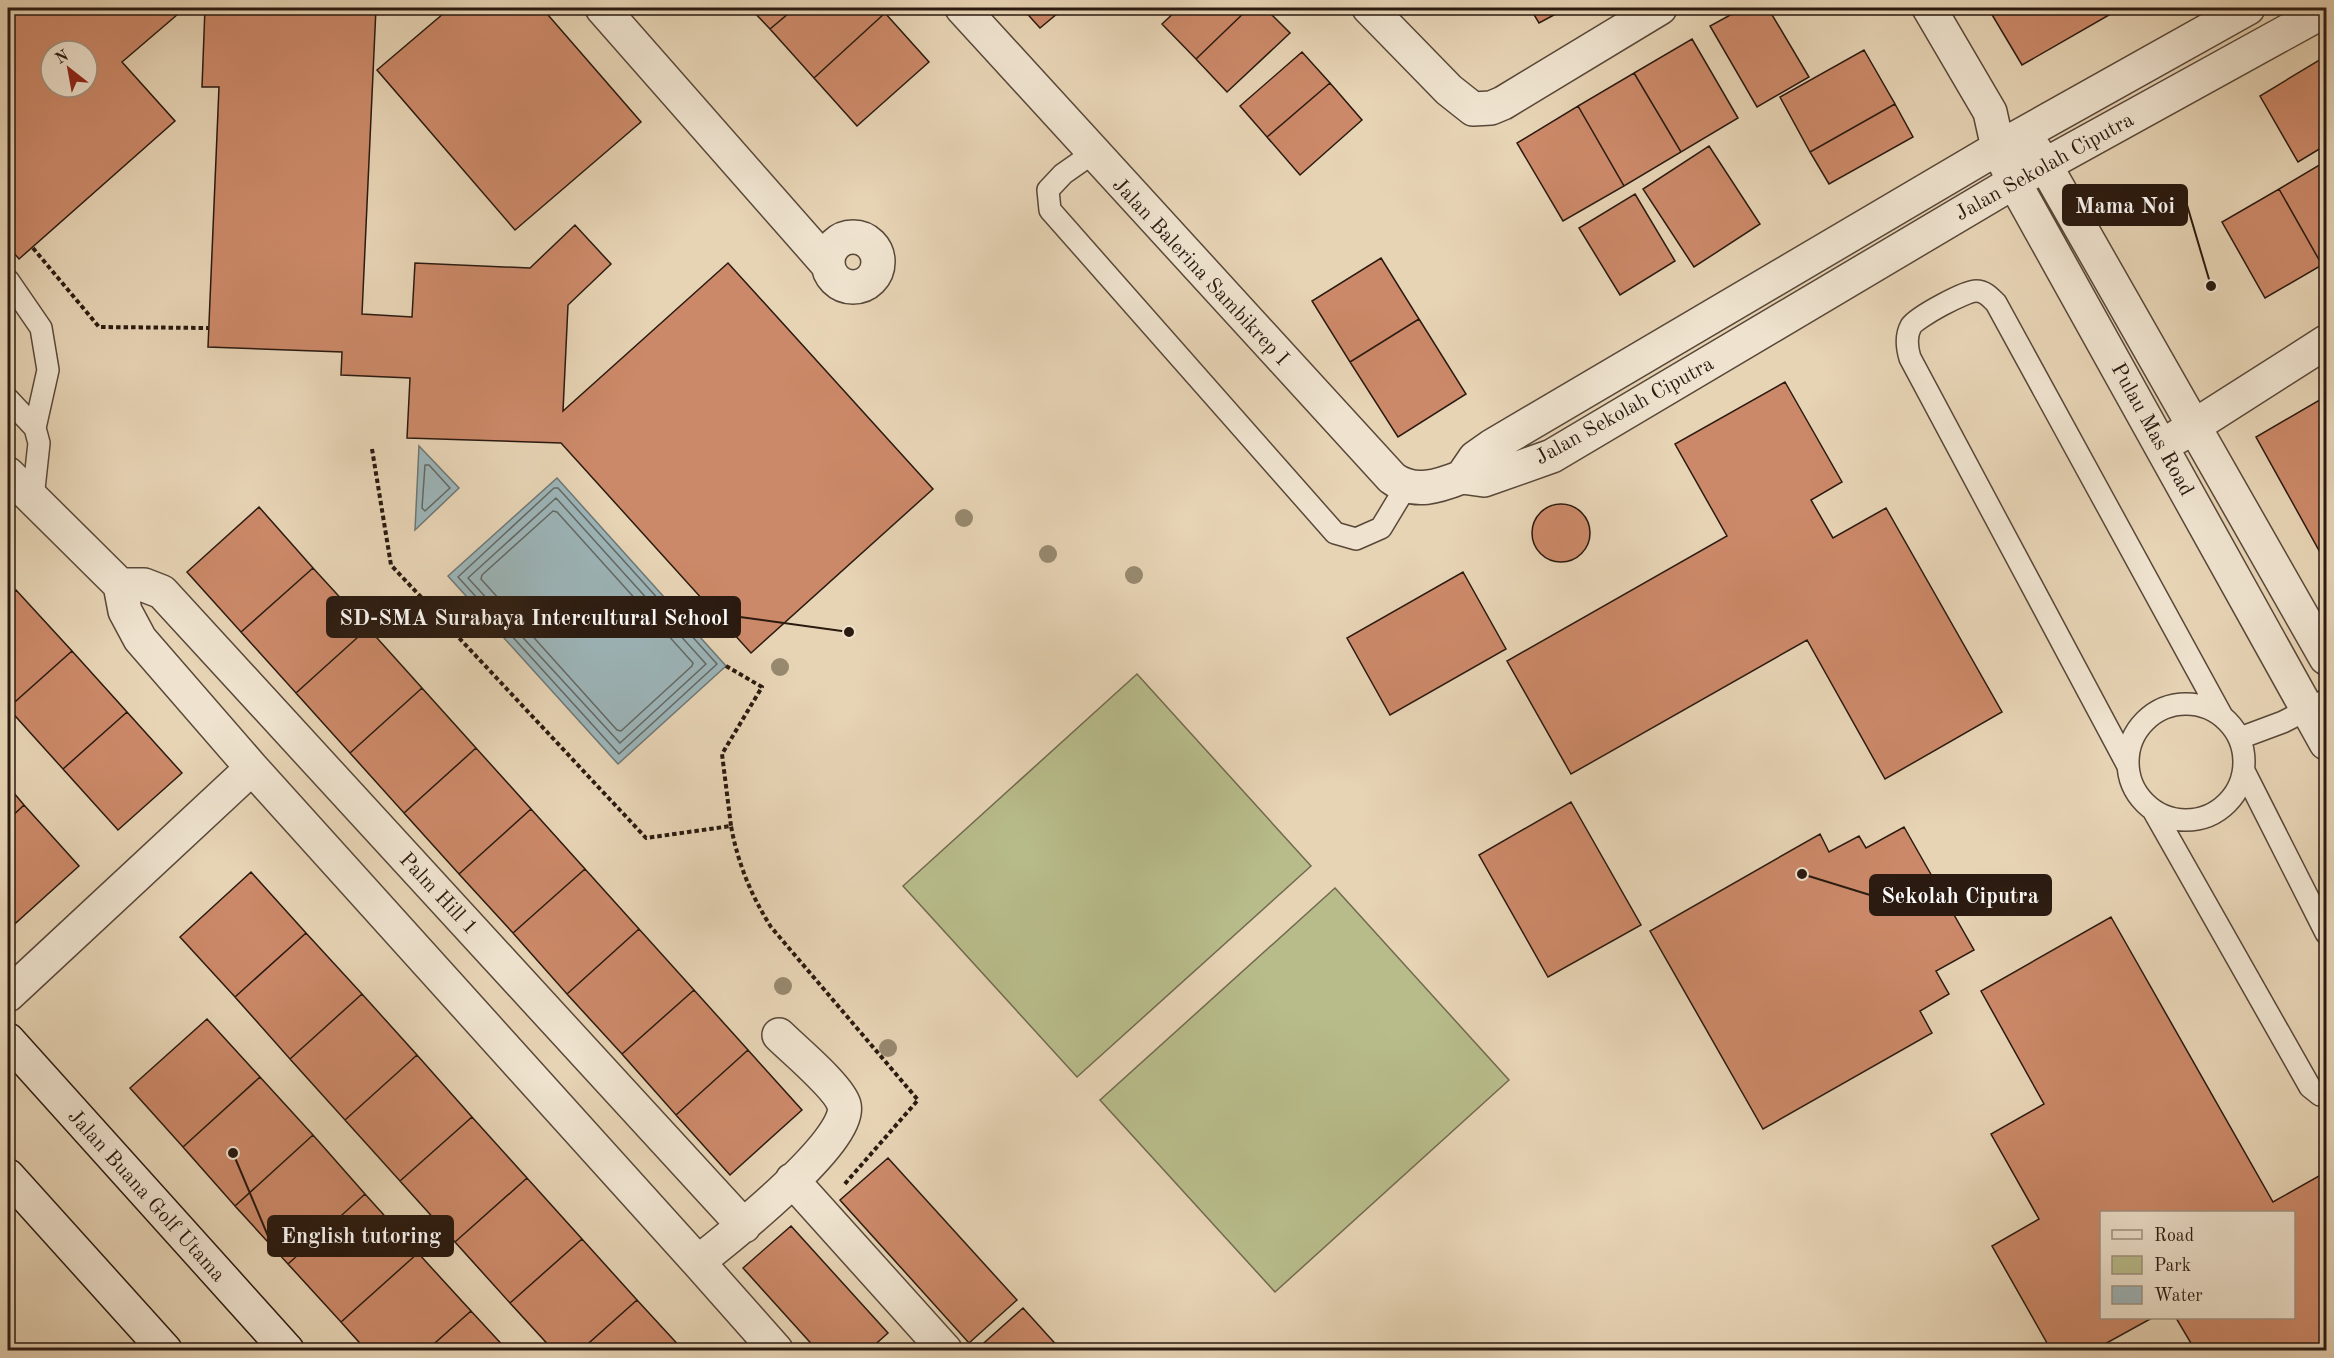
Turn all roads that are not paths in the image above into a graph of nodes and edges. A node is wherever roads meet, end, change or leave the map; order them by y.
1 (602, 8) edge
2 (962, 8) edge
3 (1369, 8) edge
4 (1660, 8) edge
5 (1929, 8) edge
6 (2248, 8) edge
7 (2326, 9) edge
8 (2011, 141) junction
9 (1093, 153) junction
10 (2045, 165) junction
11 (2014, 182) junction
12 (828, 265) dead end
13 (8, 280) edge
14 (2326, 342) edge
15 (8, 399) edge
16 (2194, 426) junction
17 (35, 428) junction
18 (2162, 446) junction
19 (1462, 477) junction
20 (18, 484) edge
21 (1407, 485) junction
22 (120, 585) junction
23 (2326, 658) edge
24 (2317, 704) edge
25 (2222, 716) junction
26 (2240, 738) junction
27 (2326, 742) edge
28 (2128, 766) junction
29 (252, 768) junction
30 (2244, 771) junction
31 (2153, 810) junction
32 (2326, 933) edge
33 (8, 995) edge
34 (779, 1035) dead end
35 (8, 1040) edge
36 (2326, 1094) edge
37 (8, 1176) edge
38 (792, 1180) junction
39 (744, 1226) junction
40 (698, 1262) junction
41 (165, 1350) edge
42 (287, 1350) edge
43 (776, 1350) edge
44 (945, 1350) edge

1 - 12 street
2 - 9 street, Jalan Balerina Sambikrep I
3 - 4 street
5 - 8 street, Pulau Mas Road
6 - 8 street, Jalan Sekolah Ciputra
7 - 10 street, Jalan Sekolah Ciputra
8 - 10 street, Pulau Mas Road
8 - 11 street, Pulau Mas Road
8 - 19 street, Jalan Sekolah Ciputra
9 - 21 street, Jalan Balerina Sambikrep I
9 - 21 lane
10 - 11 street, Jalan Sekolah Ciputra
10 - 16 street, Pulau Mas Road
11 - 18 street, Pulau Mas Road
11 - 19 street, Jalan Sekolah Ciputra
13 - 17 lane
14 - 16 street
15 - 17 lane
16 - 18 street
16 - 23 street, Pulau Mas Road
17 - 20 lane
18 - 24 street, Pulau Mas Road
19 - 21 street
20 - 22 street
22 - 29 street
22 - 39 street, Palm Hill 1
24 - 26 lane
24 - 27 street, Pulau Mas Road
25 - 26 lane
25 - 28 lane
25 - 28 lane
26 - 30 lane
28 - 31 lane
29 - 33 street
29 - 40 street
30 - 31 lane
30 - 32 lane
31 - 36 lane
34 - 38 street
35 - 42 street, Jalan Buana Golf Utama
37 - 41 street
38 - 39 street
38 - 44 street
39 - 40 street
40 - 43 street

